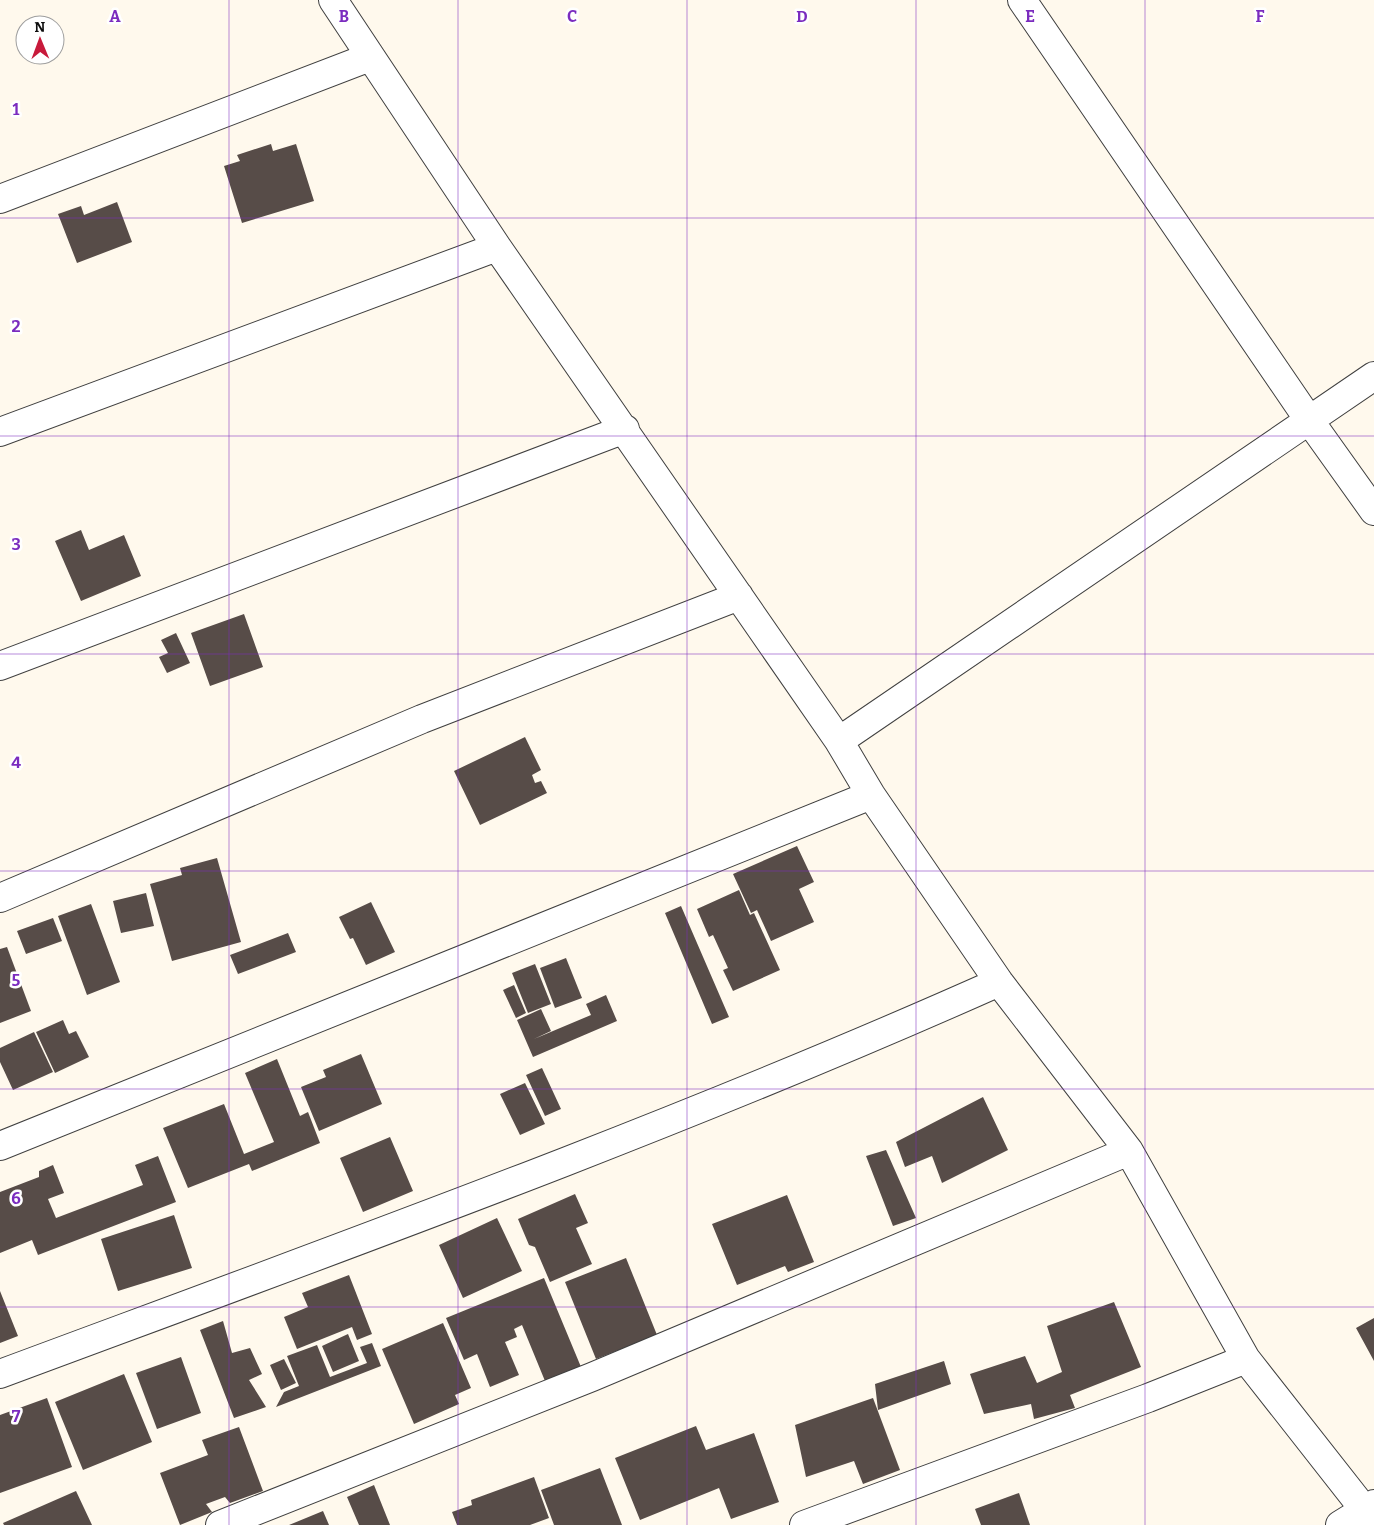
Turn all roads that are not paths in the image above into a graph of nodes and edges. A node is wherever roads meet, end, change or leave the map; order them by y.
1 (333, 0) edge
2 (1022, 0) edge
3 (370, 57) junction
4 (0, 199) edge
5 (498, 247) junction
6 (1374, 376) edge
7 (1309, 420) junction
8 (625, 429) junction
9 (0, 432) edge
10 (1374, 511) edge
11 (738, 596) junction
12 (0, 666) edge
13 (840, 741) junction
14 (871, 795) junction
15 (0, 898) edge
16 (999, 982) junction
17 (0, 1146) edge
18 (1129, 1151) junction
19 (1246, 1360) junction
20 (0, 1374) edge
21 (1371, 1512) edge
22 (220, 1525) edge
23 (804, 1525) edge
24 (1340, 1525) edge

1 - 3 street
2 - 7 street
3 - 4 street
3 - 5 street
5 - 8 street
5 - 9 street
6 - 7 street
7 - 10 street
7 - 13 street
8 - 11 street
8 - 12 street
11 - 13 street
11 - 15 street
13 - 14 street
14 - 16 street
14 - 17 street
16 - 18 street
16 - 20 street
18 - 19 street
18 - 22 street
19 - 21 street
19 - 23 street
21 - 24 street

